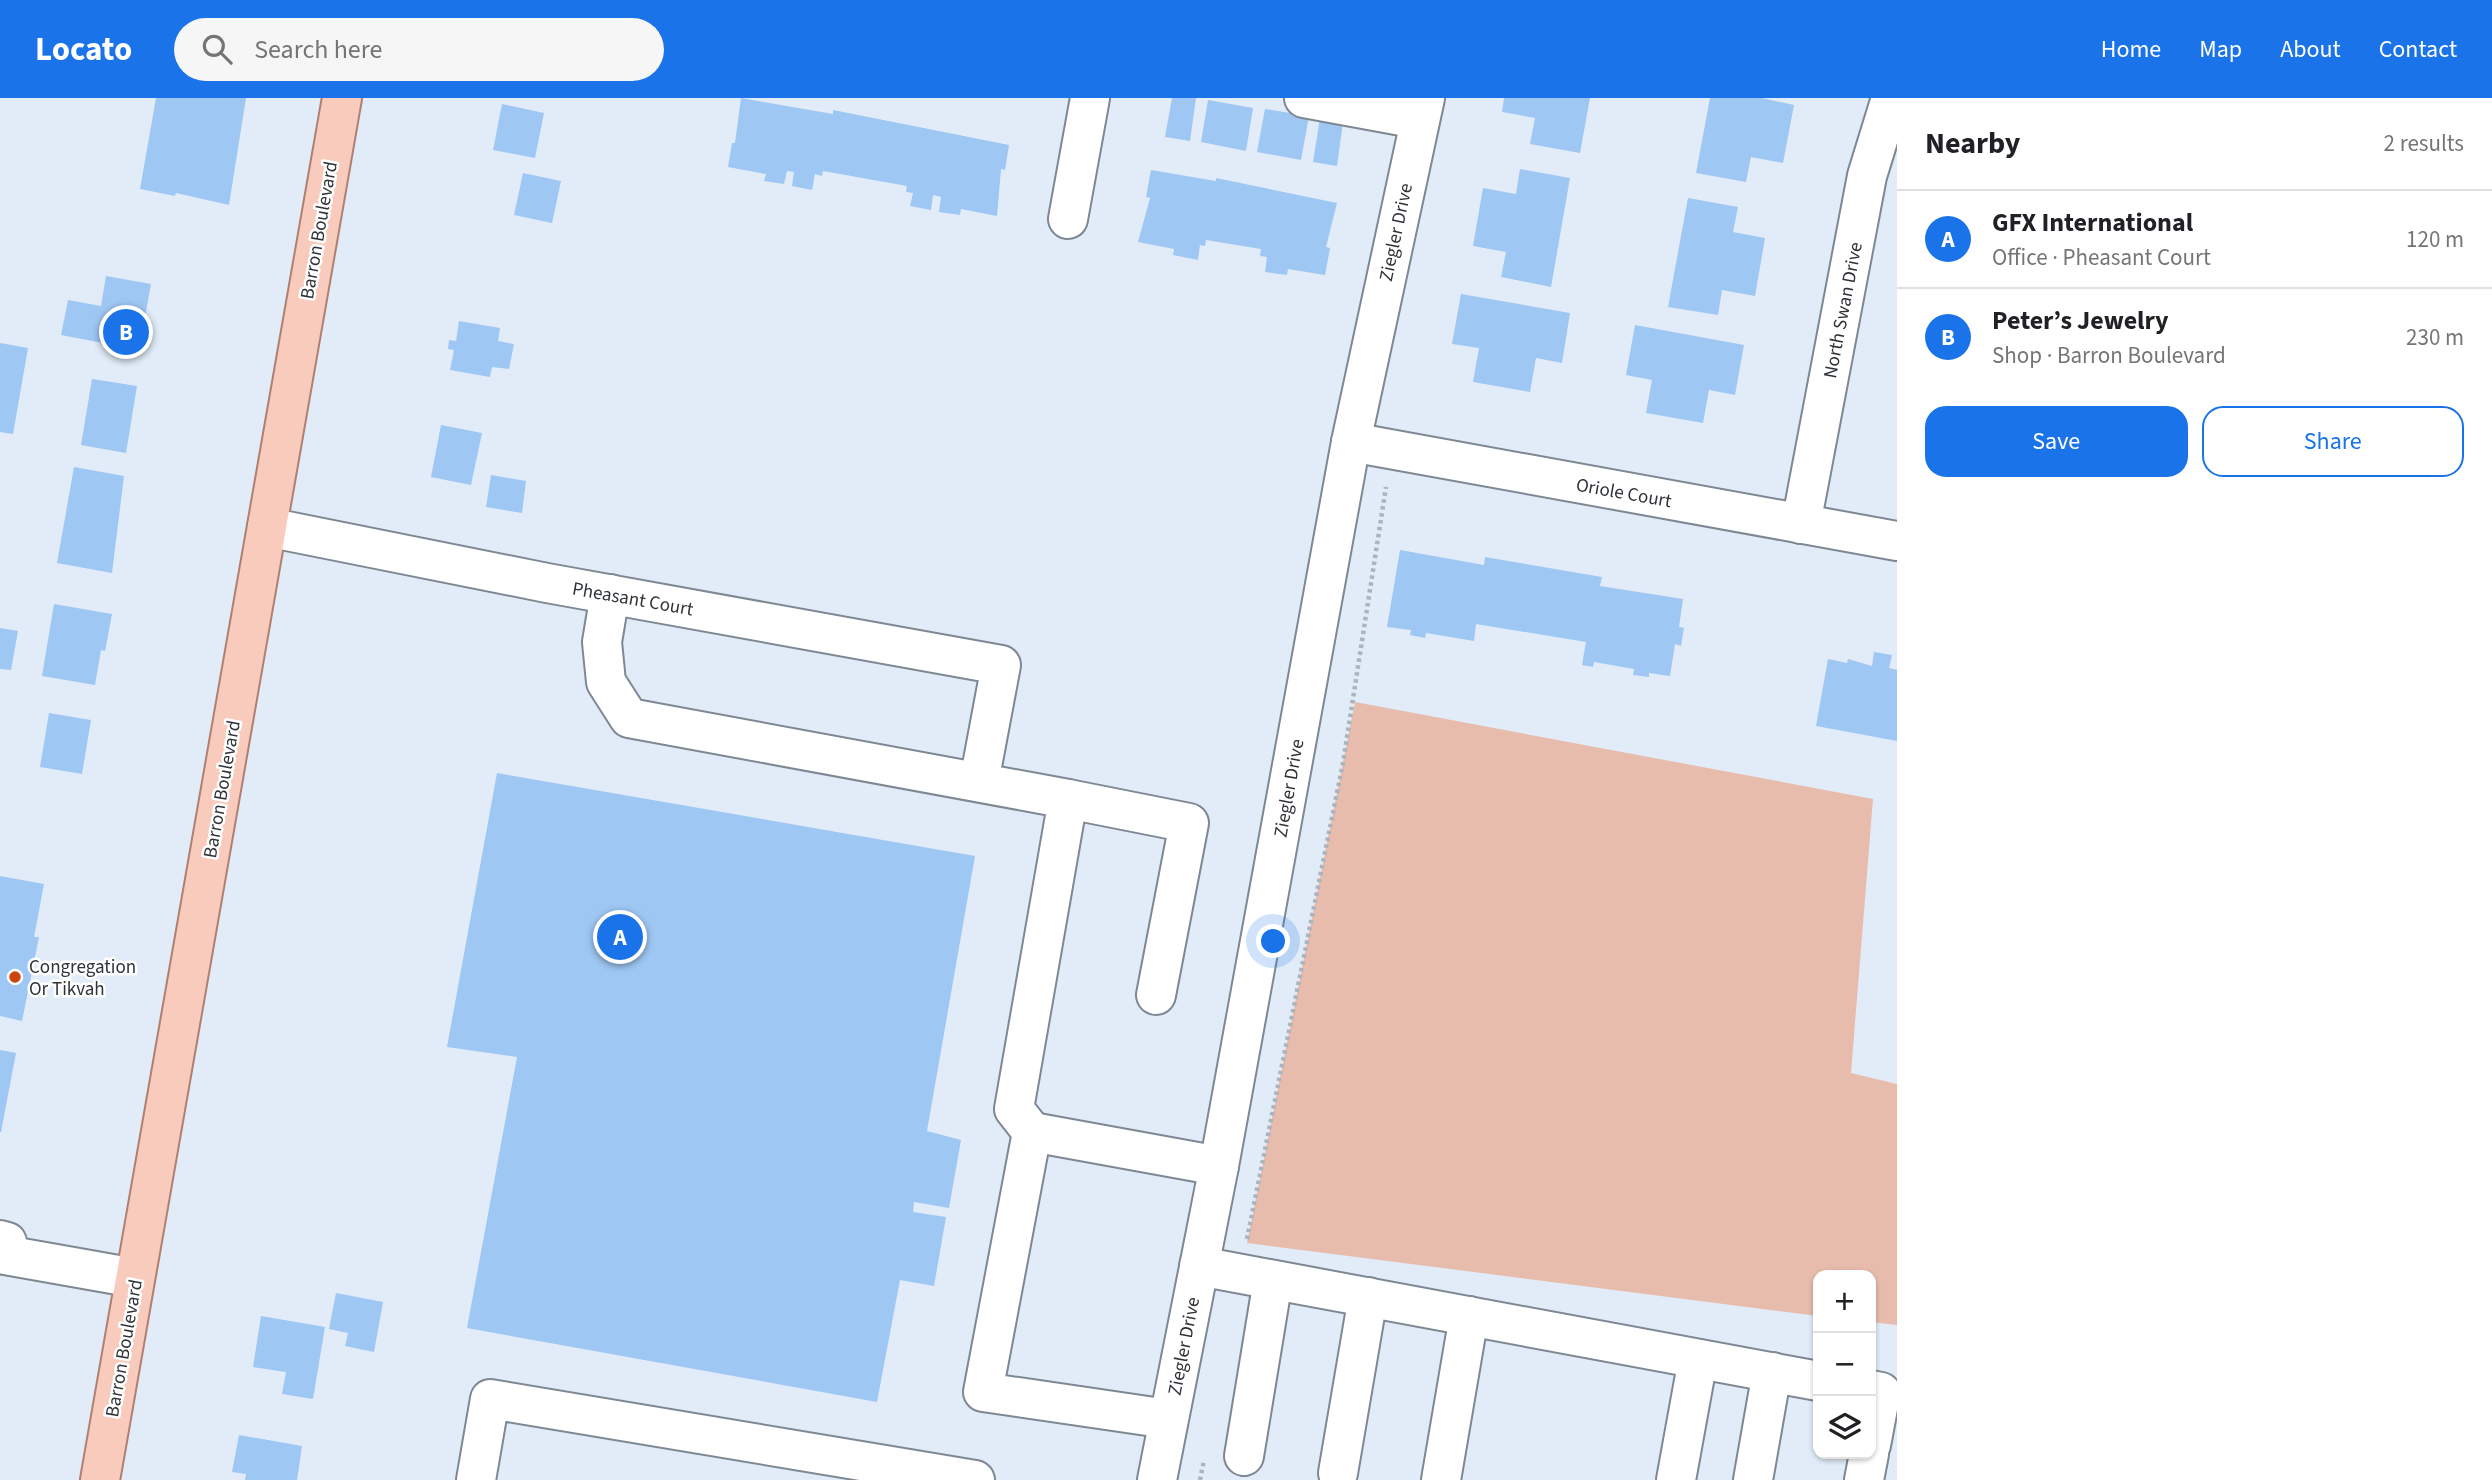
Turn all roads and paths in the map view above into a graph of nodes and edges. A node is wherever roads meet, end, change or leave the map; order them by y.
1 (342, 98) edge
2 (1090, 98) edge
3 (1304, 98) edge
4 (1891, 98) edge
5 (1422, 108) edge
6 (1068, 219) dead end
7 (1351, 442) junction
8 (1392, 449) junction
9 (1801, 524) junction
10 (267, 527) junction
11 (1897, 541) edge
12 (610, 594) junction
13 (979, 782) junction
14 (1068, 799) junction
15 (1156, 995) dead end
16 (1032, 1132) junction
17 (1219, 1166) junction
18 (2, 1261) edge
19 (1199, 1266) junction
20 (1257, 1277) junction
21 (135, 1278) junction
22 (1368, 1297) junction
23 (1469, 1317) junction
24 (1698, 1359) junction
25 (1772, 1372) junction
26 (1813, 1380) edge
27 (1876, 1391) edge
28 (1876, 1418) edge
29 (1168, 1419) junction
30 (1206, 1452) dead end
31 (1244, 1456) dead end
32 (1868, 1459) edge
33 (1338, 1473) dead end
34 (100, 1480) edge
35 (476, 1480) edge
36 (975, 1480) edge
37 (1157, 1480) edge
38 (1200, 1480) edge
39 (1441, 1480) edge
40 (1676, 1480) edge
41 (1753, 1480) edge
42 (1864, 1480) edge

1 - 10 main road, Barron Boulevard
2 - 6 street
3 - 5 street
4 - 9 street, North Swan Drive
5 - 7 street, Ziegler Drive
7 - 8 street, Oriole Court
7 - 17 street, Ziegler Drive
8 - 9 street, Oriole Court
8 - 20 path
9 - 11 street, Oriole Court
10 - 12 street, Pheasant Court
10 - 21 main road, Barron Boulevard
12 - 13 street
12 - 13 street, Pheasant Court
13 - 14 street
14 - 15 street
14 - 16 street
16 - 17 street
16 - 29 street
17 - 19 street, Ziegler Drive
18 - 21 street
19 - 20 street
19 - 29 street, Ziegler Drive
20 - 22 street
20 - 31 street
21 - 34 main road, Barron Boulevard
22 - 23 street
22 - 33 street
23 - 24 street
23 - 39 street
24 - 25 street
24 - 40 street
25 - 26 street
25 - 41 street
27 - 28 street
29 - 37 street, Ziegler Drive
30 - 38 path
32 - 42 street
35 - 36 street

